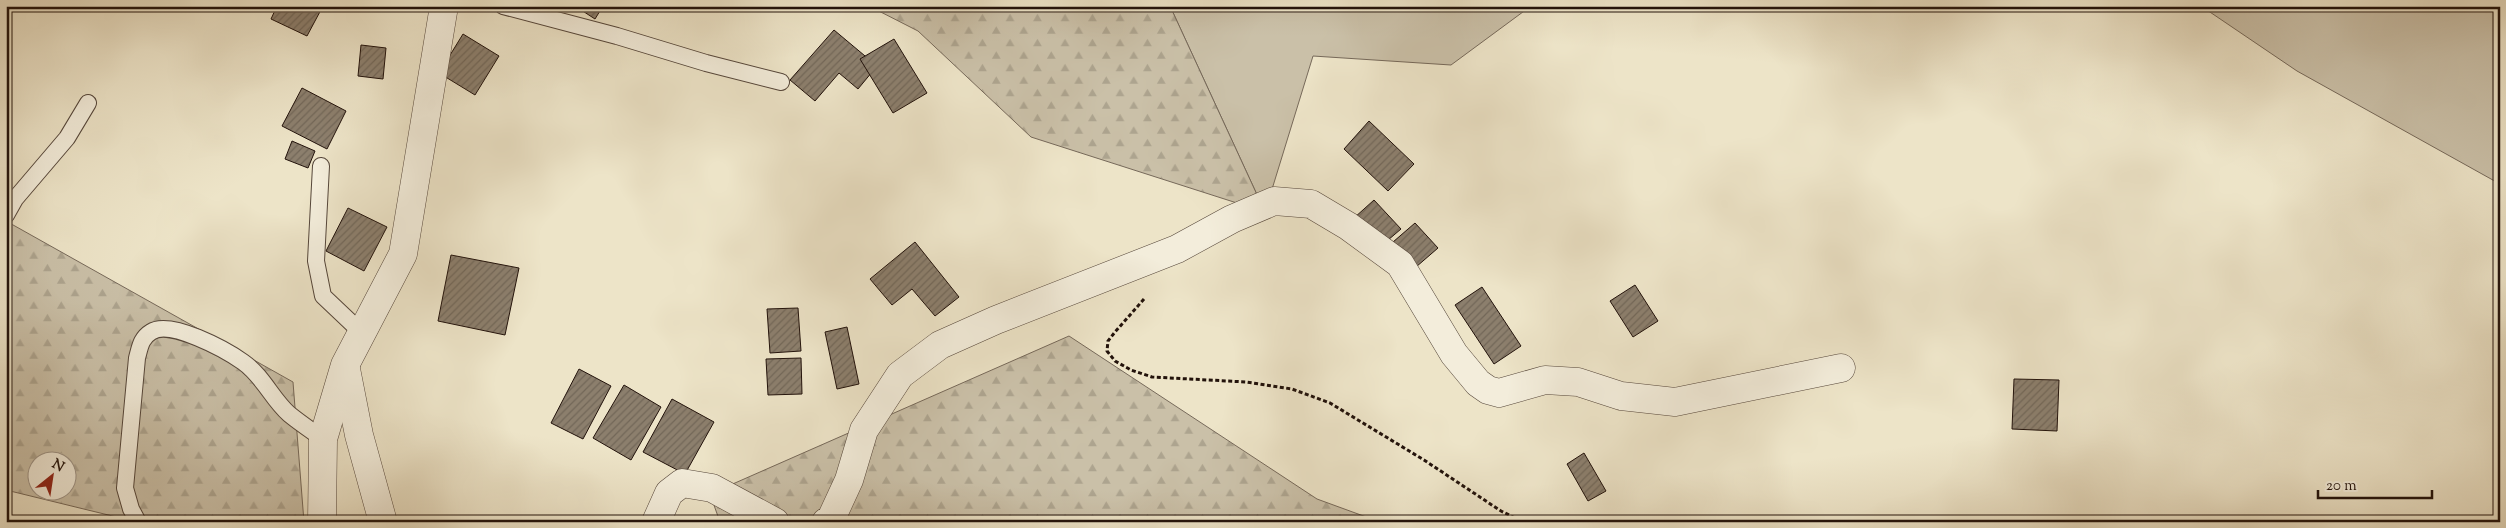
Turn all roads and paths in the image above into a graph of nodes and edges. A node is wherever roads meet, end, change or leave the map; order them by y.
1 (444, 6) edge
2 (503, 6) edge
3 (781, 82) dead end
4 (88, 103) dead end
5 (322, 166) dead end
6 (6, 215) edge
7 (1146, 296) dead end
8 (362, 333) junction
9 (345, 365) junction
10 (1841, 368) dead end
11 (323, 439) junction
12 (138, 522) edge
13 (322, 522) edge
14 (383, 522) edge
15 (656, 522) edge
16 (775, 522) edge
17 (826, 522) edge
18 (1523, 522) edge

1 - 8 street
2 - 3 lane
4 - 6 lane
5 - 8 lane
7 - 18 path
8 - 9 street
9 - 11 street
9 - 14 street
10 - 17 street
11 - 12 lane
11 - 13 street
15 - 16 street

